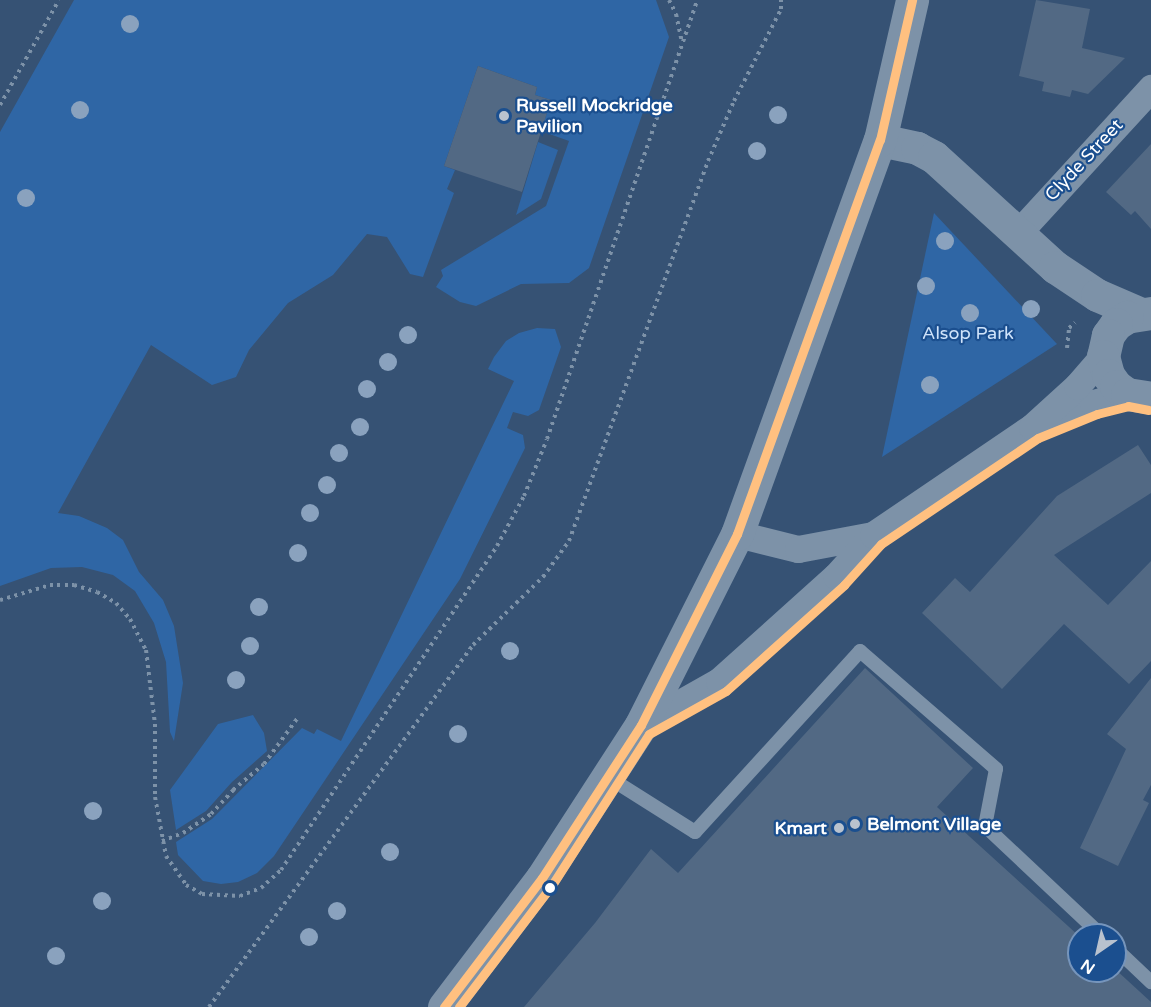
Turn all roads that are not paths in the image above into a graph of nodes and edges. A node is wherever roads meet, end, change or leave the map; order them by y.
1 (912, 0) edge
2 (1151, 88) edge
3 (880, 140) junction
4 (1018, 233) junction
5 (1055, 267) junction
6 (1145, 313) edge
7 (1103, 352) junction
8 (1139, 396) edge
9 (1032, 427) junction
10 (737, 534) junction
11 (873, 535) junction
12 (641, 725) junction
13 (608, 777) junction
14 (1088, 923) edge
15 (1127, 959) edge
16 (1151, 982) edge
17 (444, 1007) edge

1 - 3 street
2 - 4 street, Clyde Street
3 - 4 street
3 - 10 street
4 - 5 street
5 - 6 street
5 - 7 street
6 - 7 street
7 - 8 street
7 - 9 street
8 - 9 street
9 - 11 street
10 - 11 street
10 - 12 street
11 - 12 street
12 - 13 street
13 - 14 lane
13 - 17 street
15 - 16 lane

